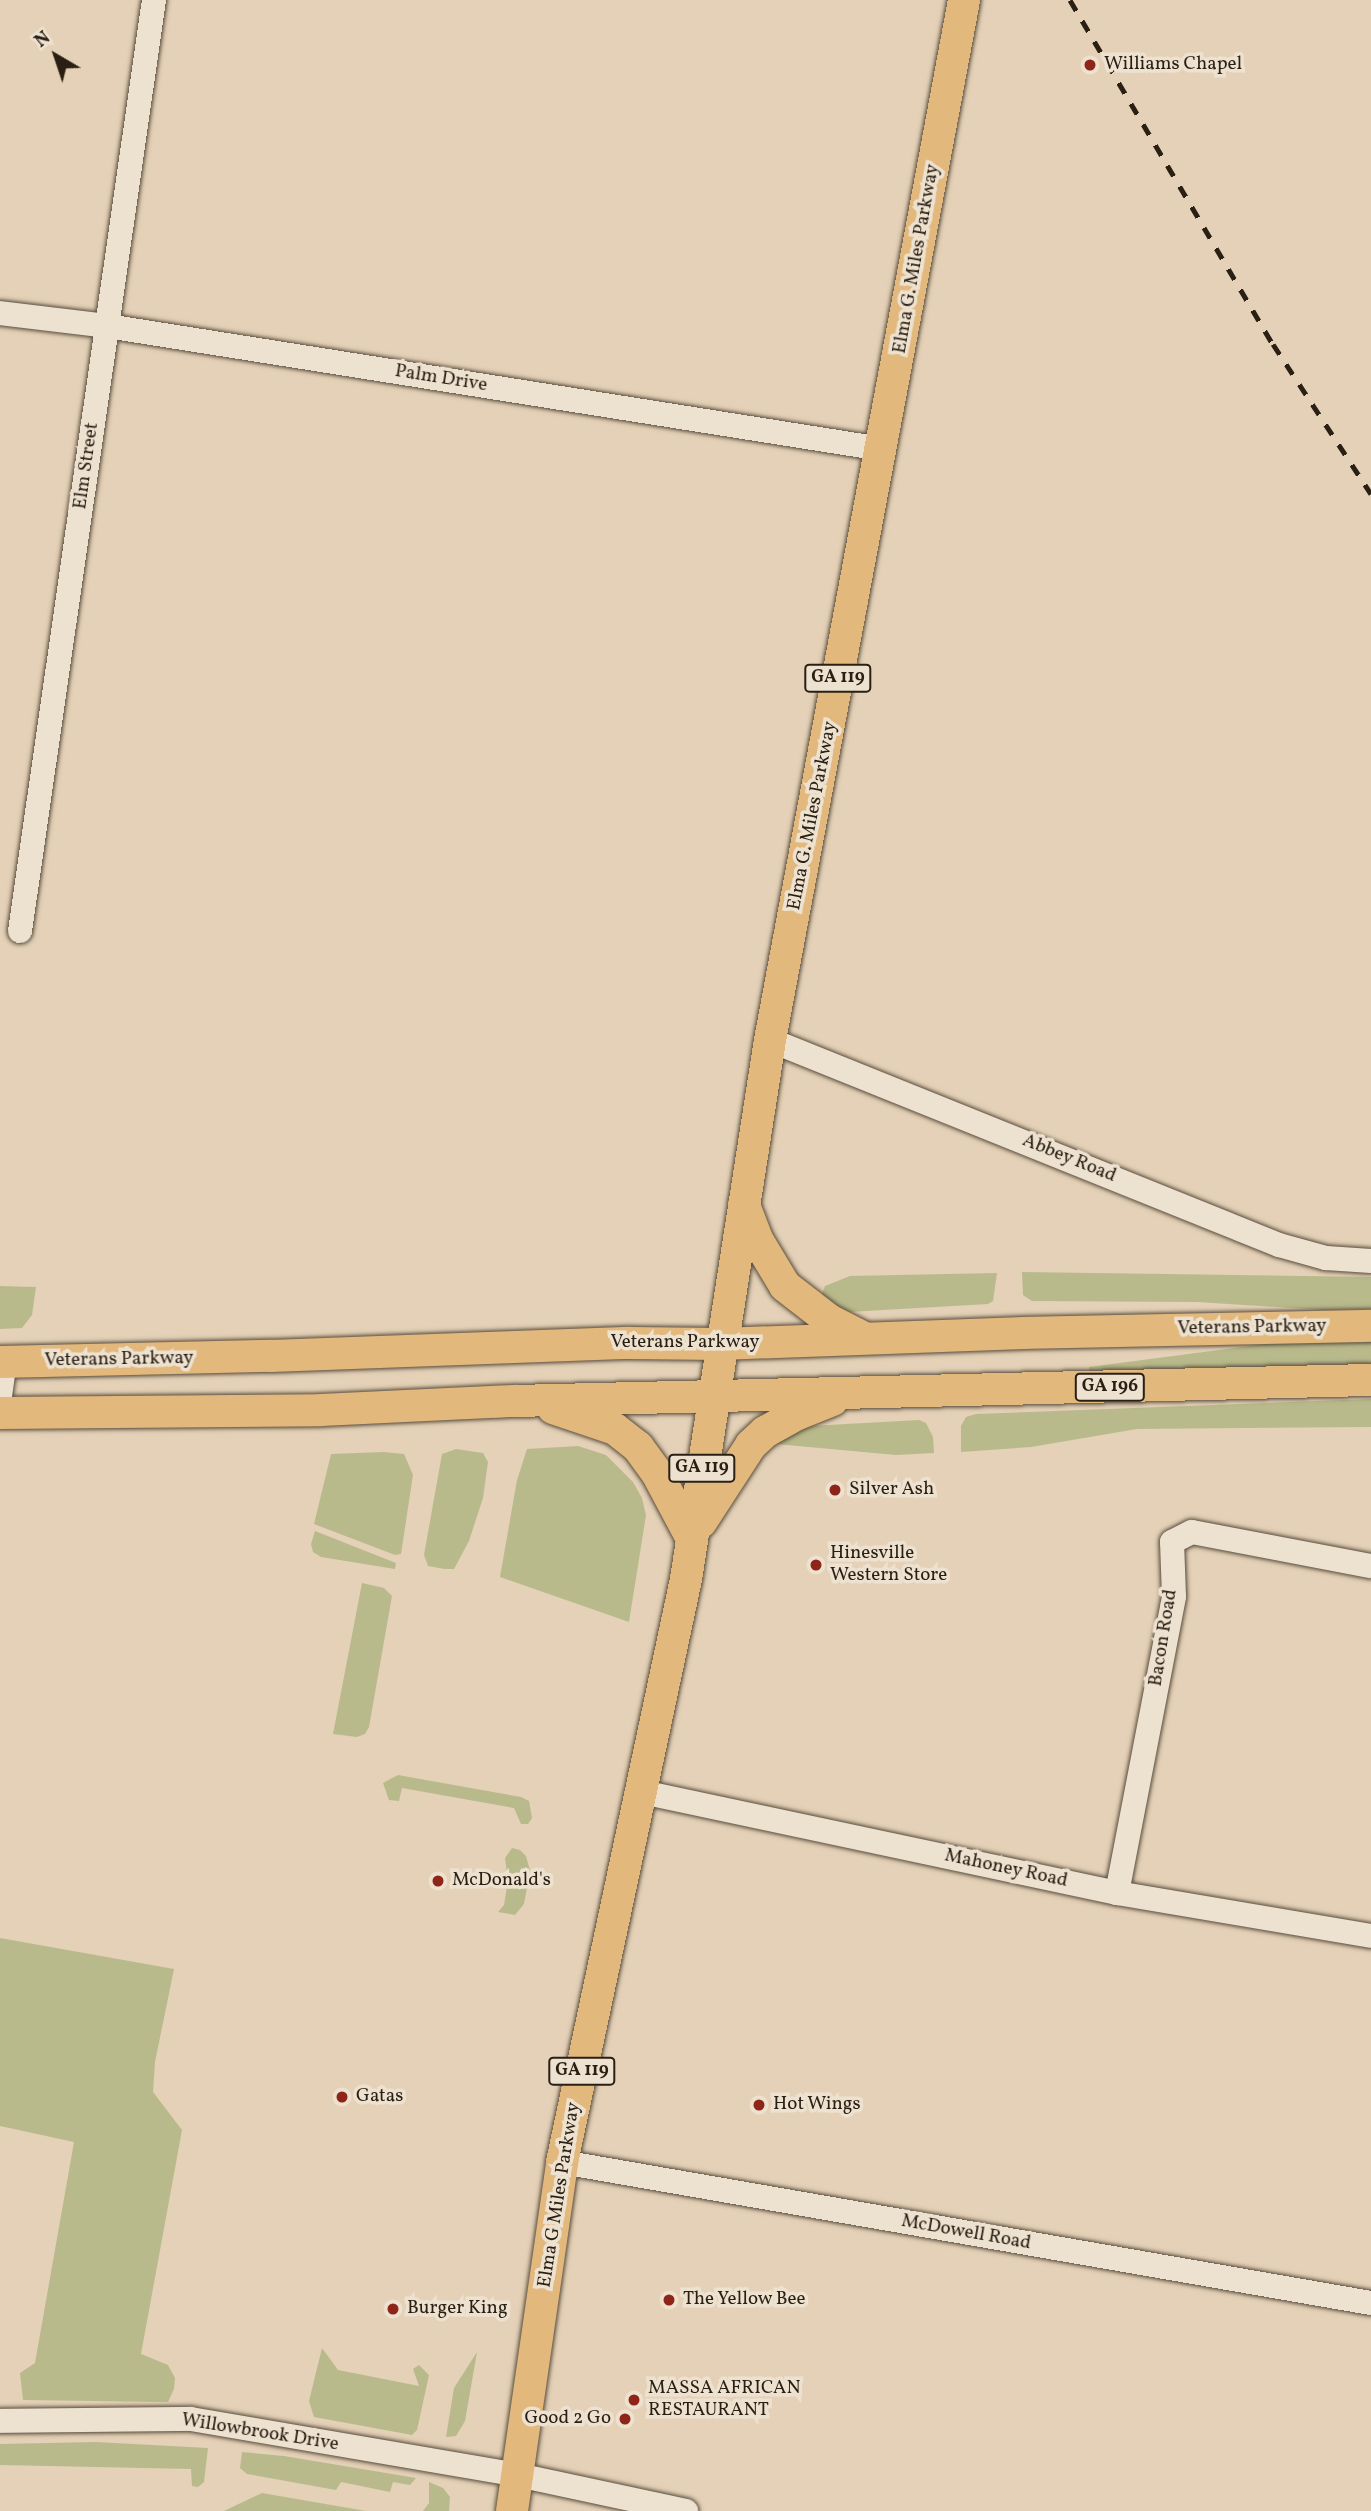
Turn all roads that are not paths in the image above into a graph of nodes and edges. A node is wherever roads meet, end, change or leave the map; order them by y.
1 (153, 0) edge
2 (964, 0) edge
3 (0, 313) edge
4 (107, 326) junction
5 (882, 449) junction
6 (20, 932) dead end
7 (770, 1040) junction
8 (744, 1205) junction
9 (1371, 1261) edge
10 (1371, 1326) edge
11 (867, 1339) junction
12 (721, 1344) junction
13 (3, 1362) edge
14 (1371, 1380) edge
15 (849, 1394) junction
16 (0, 1396) edge
17 (712, 1397) junction
18 (533, 1401) junction
19 (0, 1413) edge
20 (692, 1539) junction
21 (1371, 1566) edge
22 (674, 1634) joint
23 (642, 1792) junction
24 (1117, 1893) junction
25 (1371, 1936) edge
26 (562, 2162) junction
27 (1371, 2303) edge
28 (0, 2421) edge
29 (518, 2475) junction
30 (512, 2511) edge
31 (686, 2511) edge

1 - 4 street, Elm Street
2 - 5 main road, Elma G. Miles Parkway / GA 119
3 - 4 street, Palm Drive
4 - 5 street, Palm Drive
4 - 6 street, Elm Street
5 - 7 main road, Elma G. Miles Parkway / GA 119
7 - 8 main road, Elma G. Miles Parkway / GA 119
7 - 9 street, Abbey Road
8 - 11 main road
8 - 12 main road, Elma G. Miles Parkway / GA 119
10 - 11 main road, Veterans Parkway
11 - 12 main road, Veterans Parkway
12 - 13 main road, Veterans Parkway
12 - 17 main road, Elma G. Miles Parkway / GA 119
13 - 16 street
14 - 15 main road, GA 196
15 - 17 main road
15 - 20 main road, GA 196
17 - 18 main road
17 - 20 main road, Elma G. Miles Parkway / GA 119
18 - 19 main road
18 - 20 main road
20 - 22 main road, Elma G. Miles Parkway / GA 119
21 - 24 street, Bacon Road
22 - 23 main road, Elma G Miles Parkway / GA 119
23 - 24 street, Mahoney Road
23 - 26 main road, Elma G Miles Parkway / GA 119
24 - 25 street, Mahoney Road
26 - 27 street, McDowell Road
26 - 29 main road, Elma G Miles Parkway / GA 119
28 - 29 street, Willowbrook Drive
29 - 30 main road, Elma G Miles Parkway / GA 119
29 - 31 street, Willowbrook Drive

